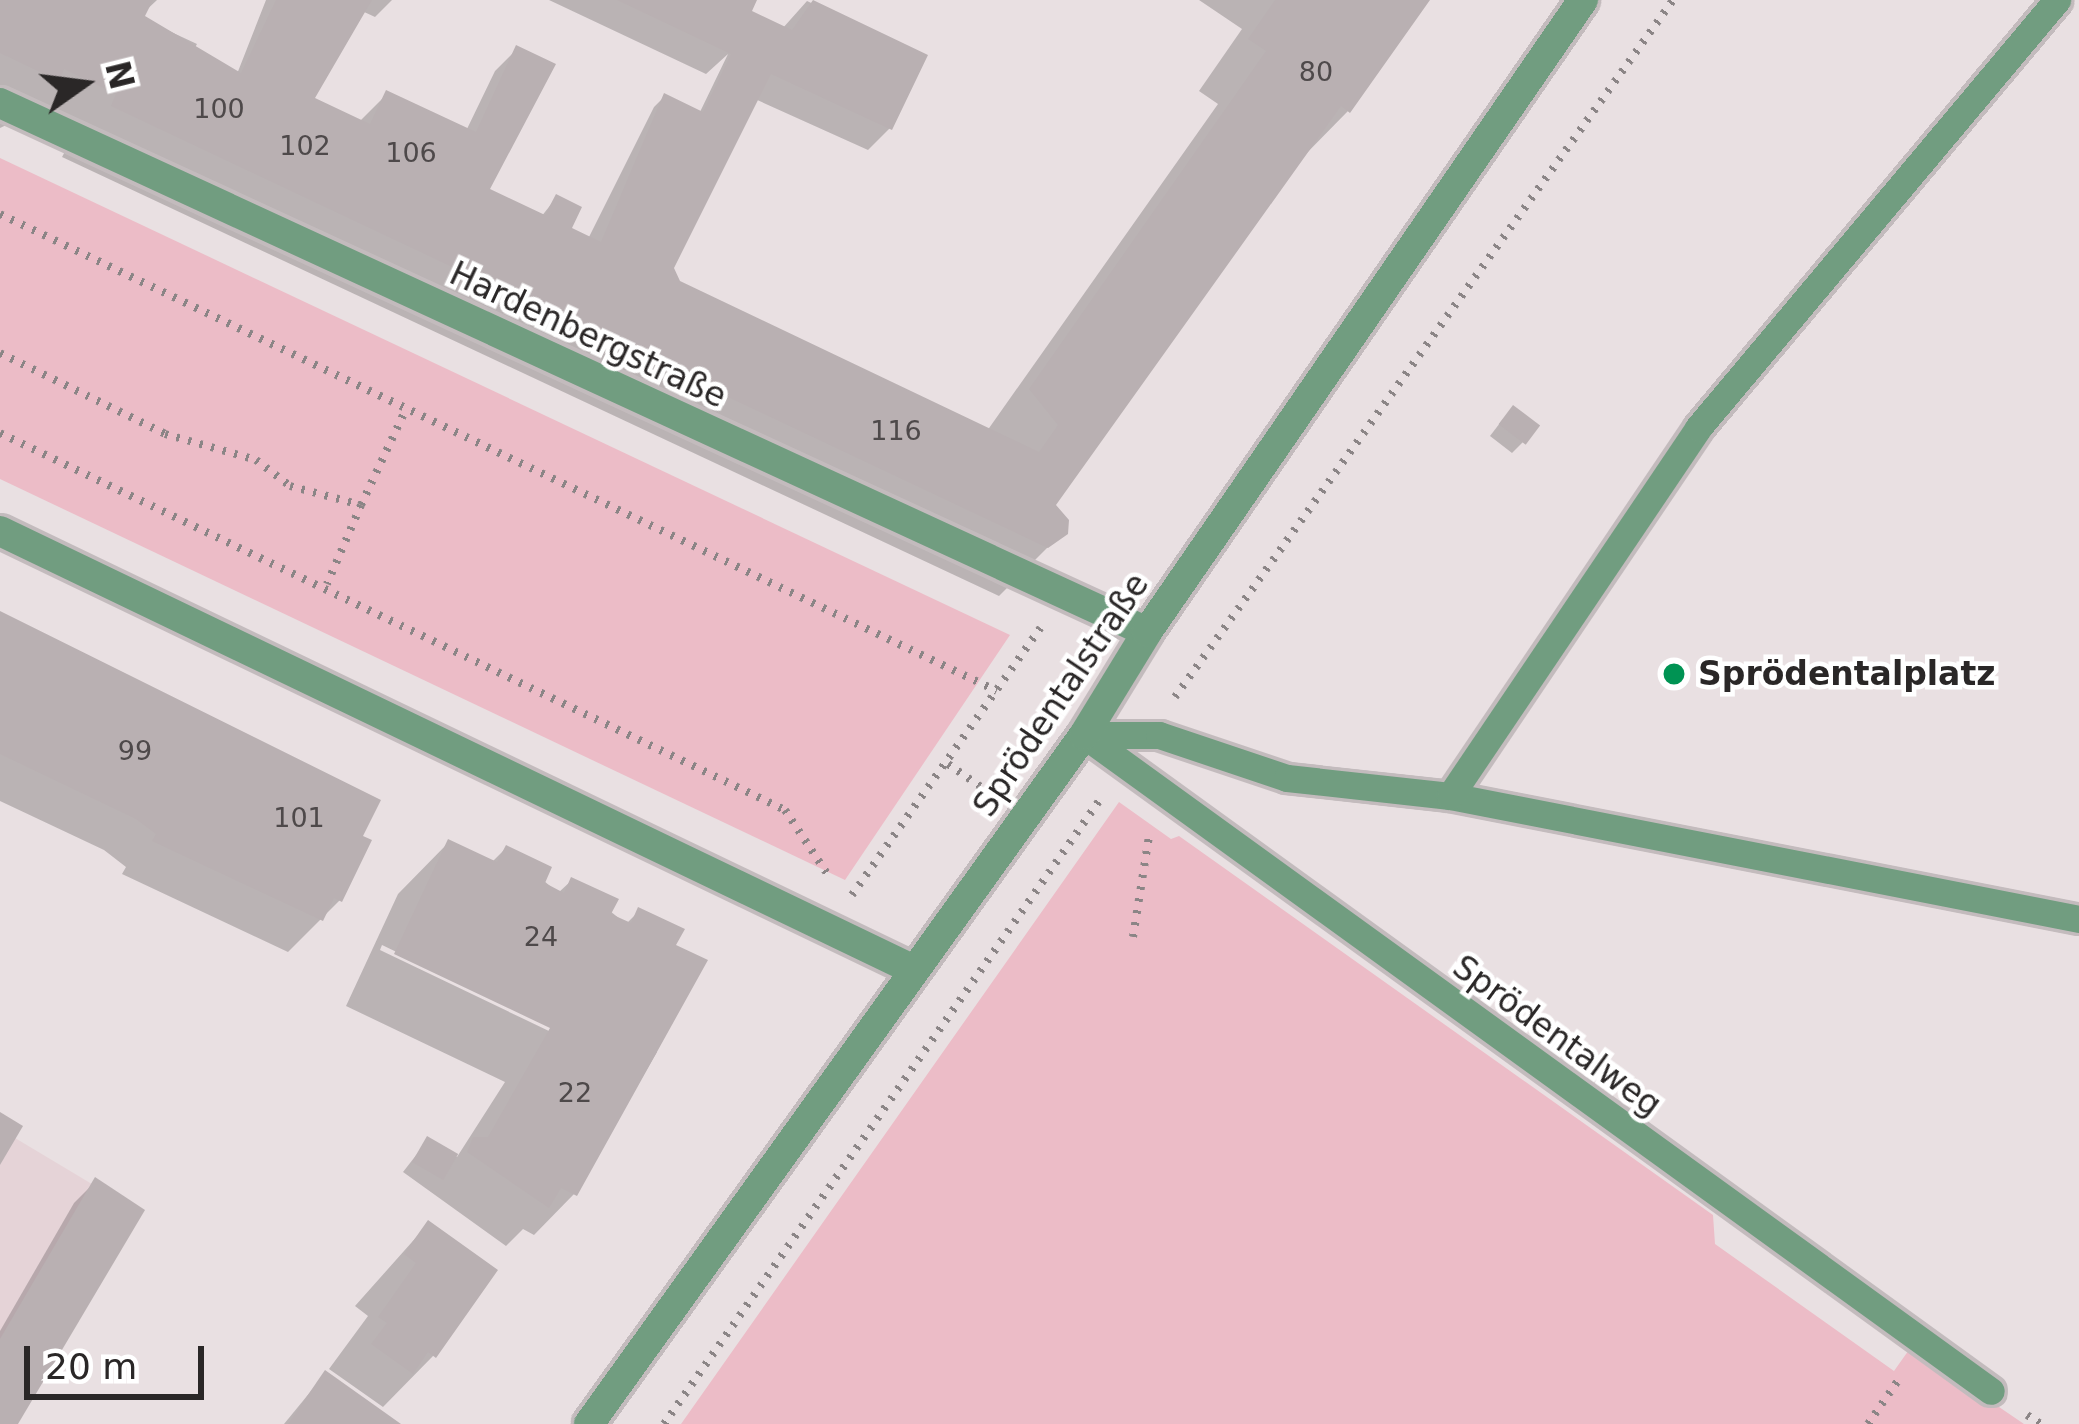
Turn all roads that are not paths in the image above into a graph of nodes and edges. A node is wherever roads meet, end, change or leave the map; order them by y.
1 (1583, 0) edge
2 (2057, 0) edge
3 (0, 103) edge
4 (0, 531) edge
5 (1147, 632) junction
6 (1084, 735) junction
7 (1450, 796) junction
8 (2079, 919) edge
9 (914, 970) junction
10 (1991, 1391) dead end
11 (595, 1422) edge

1 - 5 street, Sprödentalstraße
2 - 7 lane
3 - 5 street, Hardenbergstraße
4 - 9 street
5 - 6 street, Sprödentalstraße
6 - 7 lane
6 - 9 street, Sprödentalstraße
6 - 10 lane, Sprödentalweg
7 - 8 lane
9 - 11 street, Sprödentalstraße

